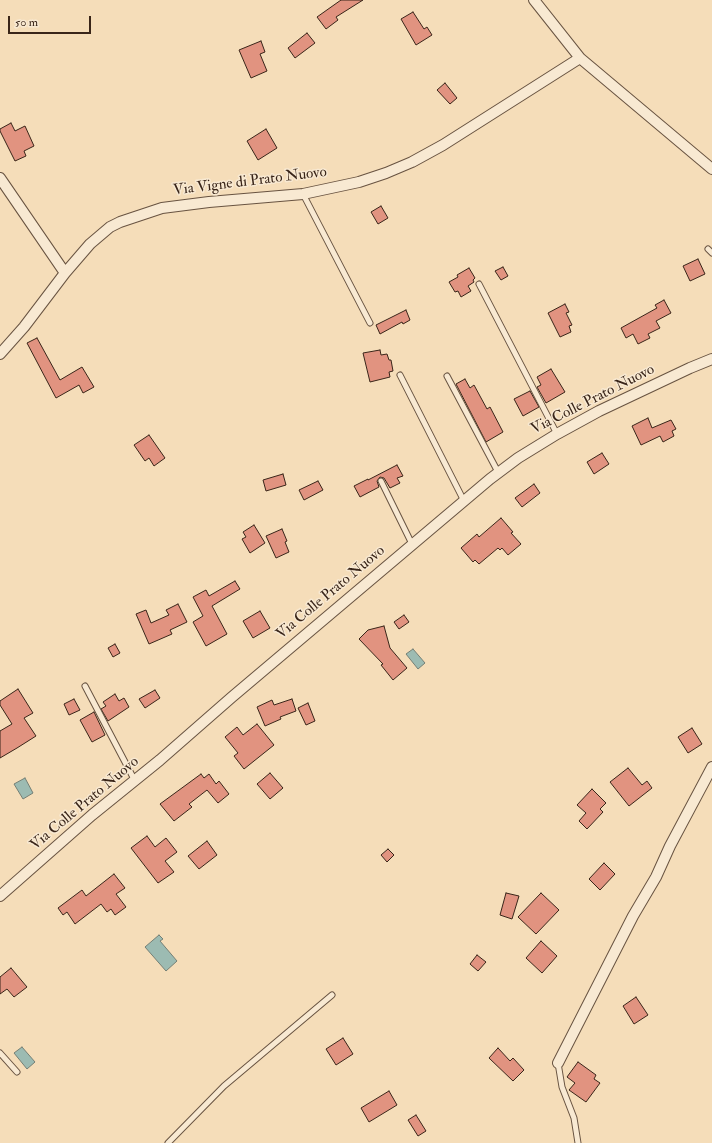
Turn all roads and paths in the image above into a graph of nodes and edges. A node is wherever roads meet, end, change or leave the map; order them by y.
1 (534, 0) edge
2 (580, 58) junction
3 (712, 169) edge
4 (0, 178) edge
5 (303, 194) junction
6 (64, 273) junction
7 (479, 284) dead end
8 (370, 322) dead end
9 (0, 354) edge
10 (712, 359) edge
11 (400, 376) dead end
12 (447, 376) dead end
13 (557, 434) junction
14 (498, 472) junction
15 (381, 481) dead end
16 (464, 501) junction
17 (412, 544) junction
18 (85, 686) dead end
19 (712, 767) edge
20 (135, 781) junction
21 (0, 896) edge
22 (332, 995) dead end
23 (0, 1052) edge
24 (558, 1063) joint
25 (17, 1072) dead end
26 (168, 1143) edge
27 (578, 1143) edge

1 - 2 street
2 - 3 street
2 - 5 street, Via Vigne di Prato Nuovo
4 - 6 street
5 - 6 street, Via Vigne di Prato Nuovo
5 - 8 lane
6 - 9 street, Via Vigne di Prato Nuovo
7 - 13 lane
10 - 13 street, Via Colle Prato Nuovo
11 - 16 lane
12 - 14 lane
13 - 14 street, Via Colle Prato Nuovo
14 - 16 street, Via Colle Prato Nuovo
15 - 17 lane
16 - 17 street, Via Colle Prato Nuovo
17 - 20 street, Via Colle Prato Nuovo
18 - 20 lane
19 - 24 street
20 - 21 street, Via Colle Prato Nuovo
22 - 26 lane
23 - 25 lane
24 - 27 lane

